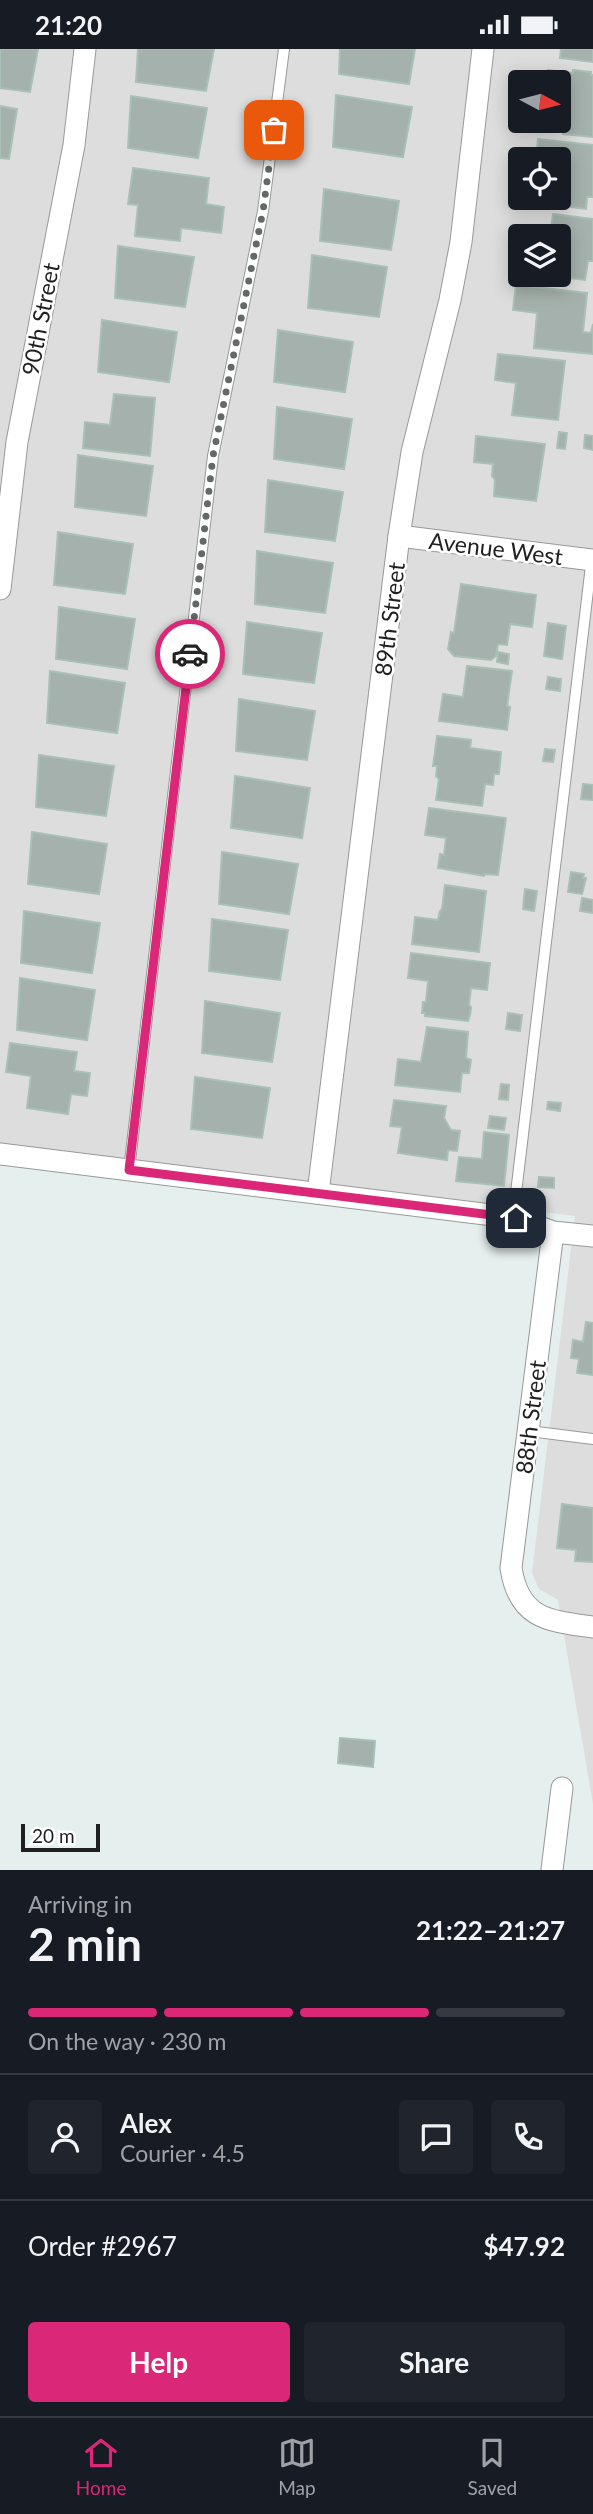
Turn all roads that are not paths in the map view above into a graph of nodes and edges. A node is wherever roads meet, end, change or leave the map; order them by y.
1 (85, 49) edge
2 (284, 49) edge
3 (483, 49) edge
4 (399, 536) junction
5 (593, 557) edge
6 (0, 589) edge
7 (0, 1154) edge
8 (129, 1170) junction
9 (318, 1193) junction
10 (513, 1218) junction
11 (553, 1231) junction
12 (593, 1236) edge
13 (528, 1431) junction
14 (593, 1439) edge
15 (593, 1627) edge
16 (562, 1788) dead end
17 (552, 1870) edge

1 - 6 street, 90th Street
2 - 8 lane
3 - 4 street, 89th Street
4 - 5 street, Avenue West
4 - 9 street, 89th Street
5 - 10 lane
7 - 8 street
8 - 9 street
9 - 10 street
10 - 11 street
11 - 12 street
11 - 13 street, 88th Street
13 - 14 lane
13 - 15 street, 88th Street
16 - 17 street

